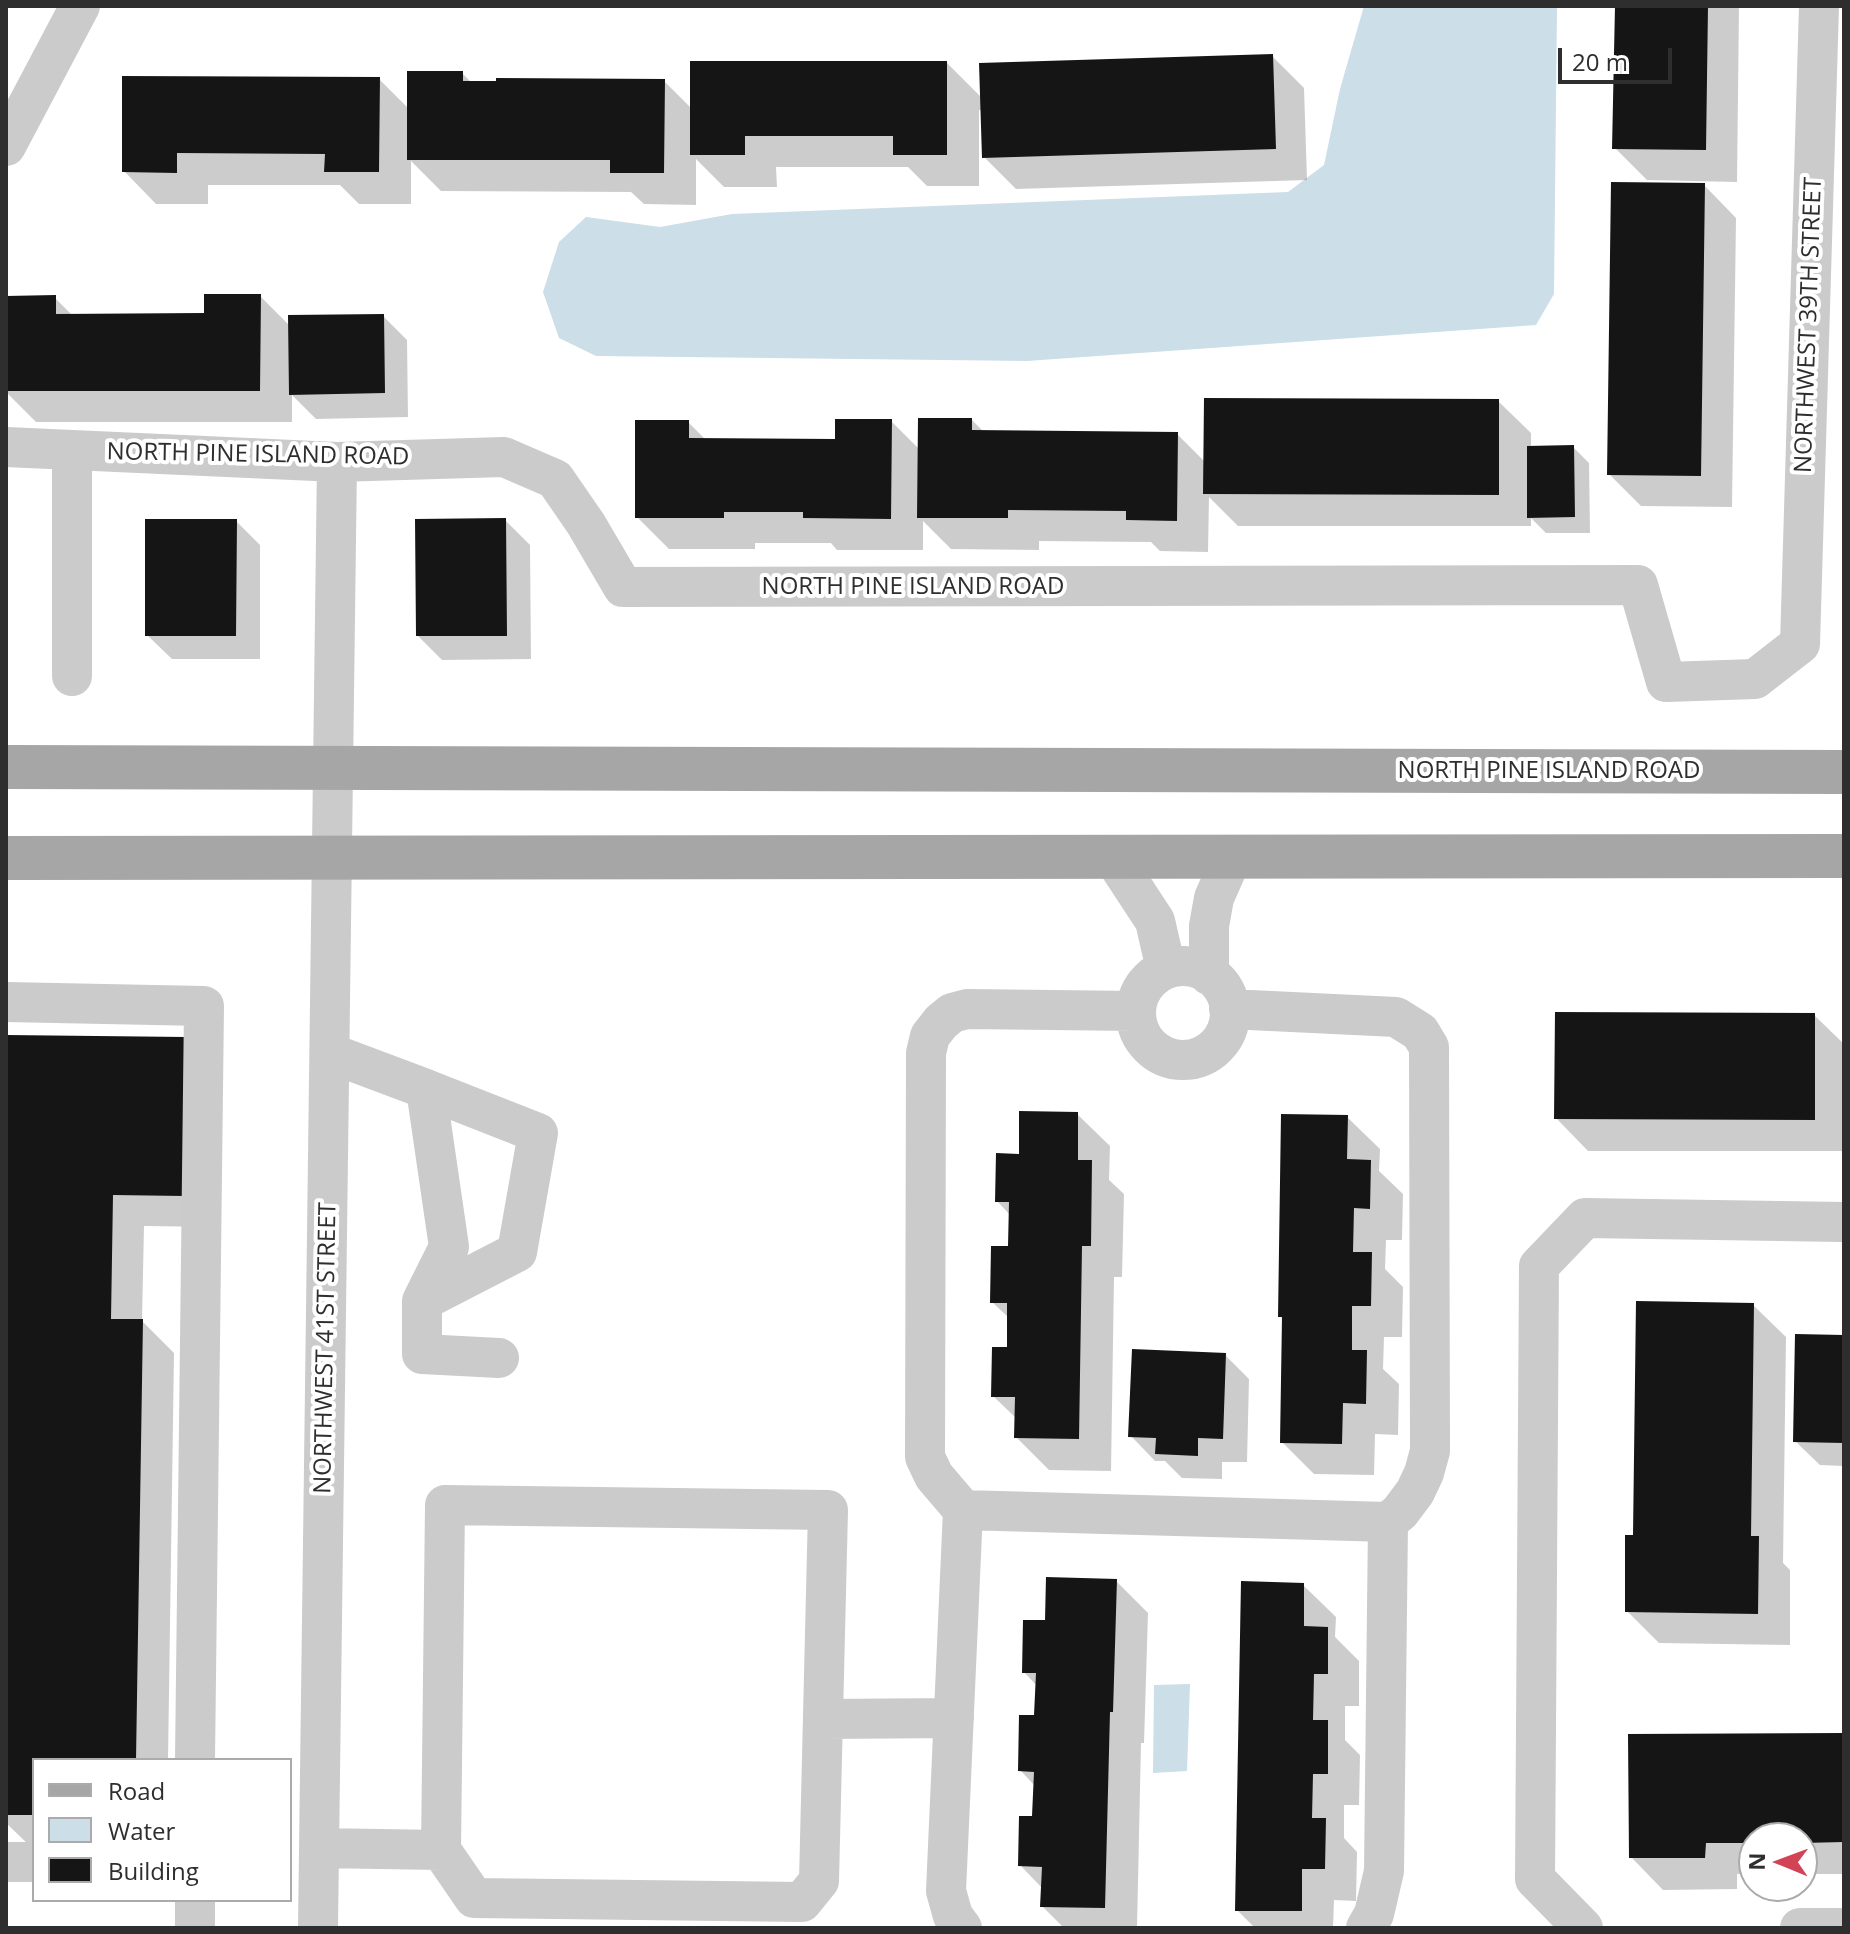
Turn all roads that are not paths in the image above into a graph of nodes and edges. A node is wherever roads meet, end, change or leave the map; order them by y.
1 (80, 6) edge
2 (1819, 6) edge
3 (6, 146) edge
4 (6, 447) edge
5 (72, 450) junction
6 (337, 462) junction
7 (1800, 644) joint
8 (72, 676) dead end
9 (6, 767) edge
10 (333, 768) junction
11 (1844, 772) edge
12 (1844, 856) edge
13 (1113, 857) junction
14 (1232, 857) junction
15 (6, 858) edge
16 (332, 859) junction
17 (1166, 969) junction
18 (1209, 975) junction
19 (6, 1002) edge
20 (1229, 1009) junction
21 (1136, 1011) junction
22 (330, 1053) junction
23 (426, 1089) junction
24 (1844, 1222) edge
25 (422, 1301) junction
26 (499, 1358) dead end
27 (963, 1510) junction
28 (1388, 1522) junction
29 (954, 1718) junction
30 (824, 1719) junction
31 (195, 1758) edge
32 (319, 1848) junction
33 (441, 1850) junction
34 (6, 1862) edge
35 (32, 1862) edge
36 (195, 1902) edge
37 (195, 1928) edge
38 (318, 1928) edge
39 (962, 1928) edge
40 (1366, 1928) edge
41 (1583, 1928) edge
42 (1800, 1928) edge
43 (1844, 1928) edge

1 - 3 street
2 - 7 street, NORTHWEST 39TH STREET
4 - 5 street, NORTH PINE ISLAND ROAD
5 - 6 street, NORTH PINE ISLAND ROAD
5 - 8 street
6 - 7 street, NORTH PINE ISLAND ROAD
6 - 10 street, NORTHWEST 41ST STREET
9 - 10 main road, NORTH PINE ISLAND ROAD
10 - 11 main road, NORTH PINE ISLAND ROAD
10 - 16 street, NORTHWEST 41ST STREET
12 - 14 main road
13 - 14 main road
13 - 16 main road
13 - 17 street
14 - 18 street
15 - 16 main road
16 - 22 street, NORTHWEST 41ST STREET
17 - 18 street
17 - 21 street
18 - 20 street
19 - 31 street
20 - 21 street
20 - 28 street
21 - 27 street
22 - 23 street
22 - 32 street, NORTHWEST 41ST STREET
23 - 25 street
23 - 25 street
24 - 41 street
25 - 26 street
27 - 28 street
27 - 29 street
28 - 40 street
29 - 30 street
29 - 39 street
30 - 33 street
30 - 33 street
32 - 33 street
32 - 38 street, NORTHWEST 41ST STREET
34 - 35 street
36 - 37 street
42 - 43 street

